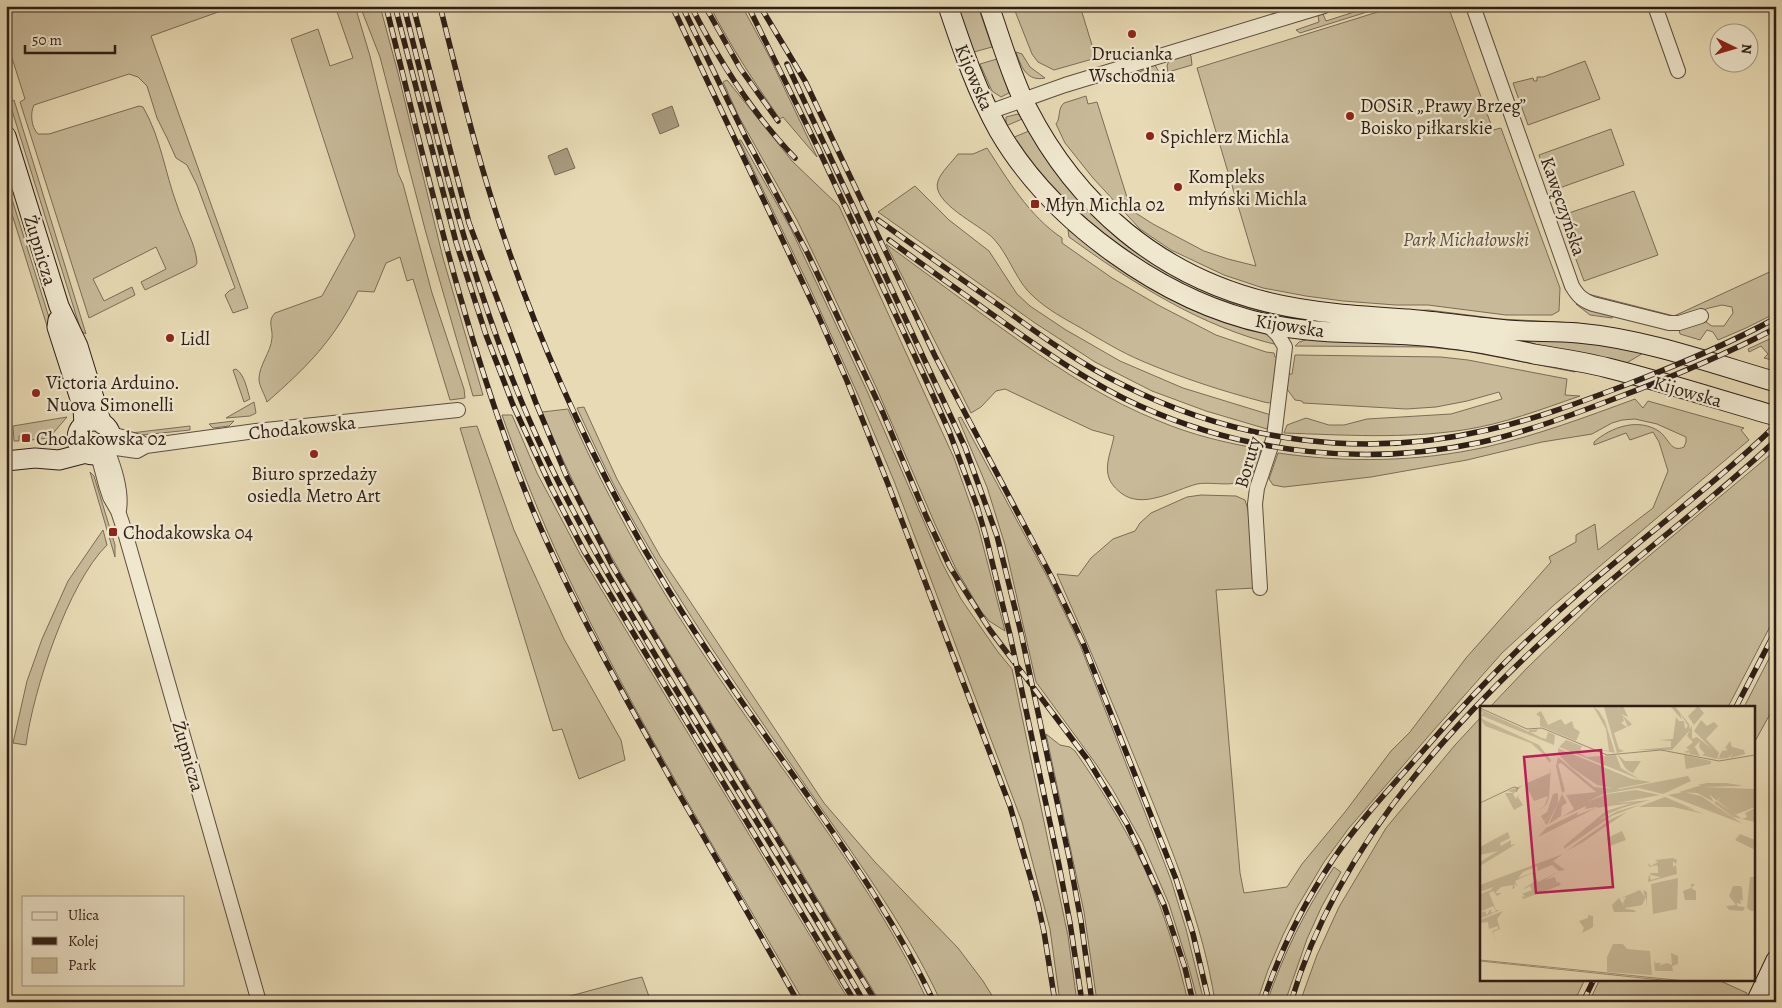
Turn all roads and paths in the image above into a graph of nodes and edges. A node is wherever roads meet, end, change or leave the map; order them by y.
1 (948, 6) edge
2 (989, 6) edge
3 (1324, 6) edge
4 (1473, 6) edge
5 (1655, 6) edge
6 (1678, 71) dead end
7 (1023, 100) junction
8 (989, 112) junction
9 (6, 136) edge
10 (1701, 316) dead end
11 (1267, 324) junction
12 (1311, 330) junction
13 (1285, 347) junction
14 (1776, 382) edge
15 (458, 410) dead end
16 (1776, 416) edge
17 (97, 441) junction
18 (6, 461) edge
19 (1260, 588) dead end
20 (1776, 960) edge
21 (259, 1002) edge
22 (1756, 1002) edge

1 - 8 street, Kijowska
2 - 7 street, Kijowska
3 - 7 street
4 - 10 street, Kawęczyńska
5 - 6 street
7 - 8 street
7 - 14 street, Kijowska
8 - 11 street, Kijowska
9 - 17 street, Żupnicza
11 - 12 street, Kijowska
11 - 13 street
12 - 13 street
12 - 16 street, Kijowska
13 - 19 street, Boruty
15 - 17 street, Chodakowska
17 - 18 street, Chodakowska
17 - 21 street, Żupnicza
20 - 22 street

